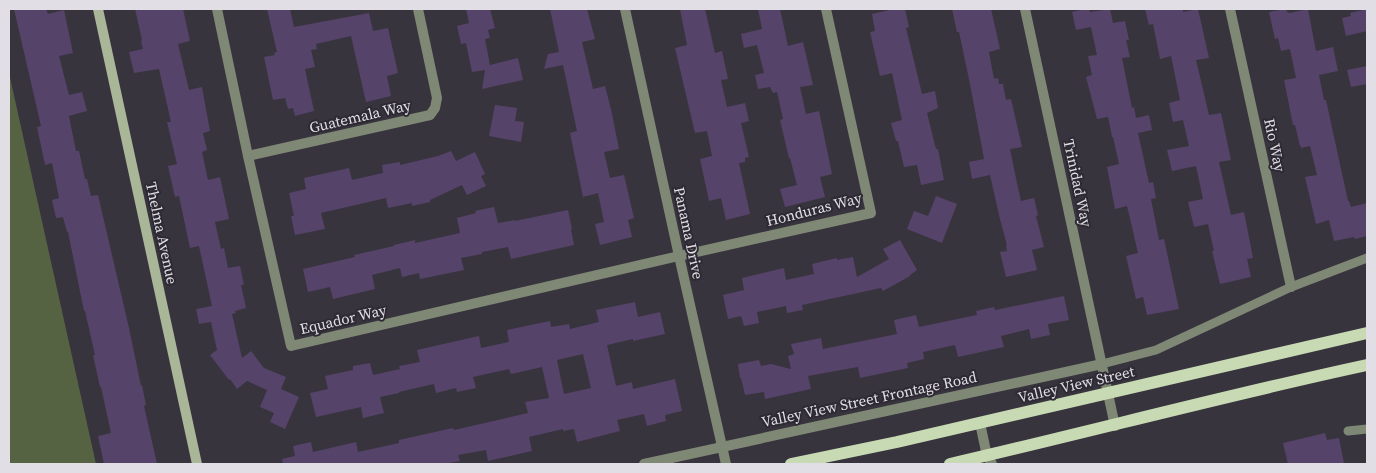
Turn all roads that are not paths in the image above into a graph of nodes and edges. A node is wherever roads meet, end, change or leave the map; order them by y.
1 (98, 9) edge
2 (216, 9) edge
3 (418, 9) edge
4 (624, 9) edge
5 (826, 9) edge
6 (1025, 9) edge
7 (1230, 9) edge
8 (248, 156) junction
9 (679, 256) junction
10 (1367, 258) edge
11 (1291, 287) junction
12 (1367, 333) edge
13 (1102, 364) junction
14 (1367, 365) edge
15 (1108, 393) junction
16 (980, 423) junction
17 (1115, 426) junction
18 (1367, 429) edge
19 (1348, 431) dead end
20 (722, 447) junction
21 (990, 460) edge
22 (197, 464) edge
23 (644, 464) edge
24 (726, 464) edge
25 (791, 464) edge
26 (950, 464) edge

1 - 22 street, Thelma Avenue
2 - 8 street, Equador Way
3 - 8 street, Guatemala Way
4 - 9 street, Panama Drive
5 - 9 street, Honduras Way
6 - 13 street, Trinidad Way
7 - 11 street, Rio Way
8 - 9 street, Equador Way
9 - 20 street, Panama Drive
10 - 11 lane, Valley View Street
11 - 13 lane, Valley View Street
12 - 15 main road, Valley View Street
13 - 15 street, Trinidad Way
13 - 20 street, Valley View Street Frontage Road
14 - 17 main road
15 - 16 main road, Valley View Street
15 - 17 street, Trinidad Way
16 - 21 street
16 - 25 main road, Valley View Street
17 - 21 main road
18 - 19 lane
20 - 23 street, Valley View Street Frontage Road
20 - 24 street, Panama Drive
21 - 26 main road

